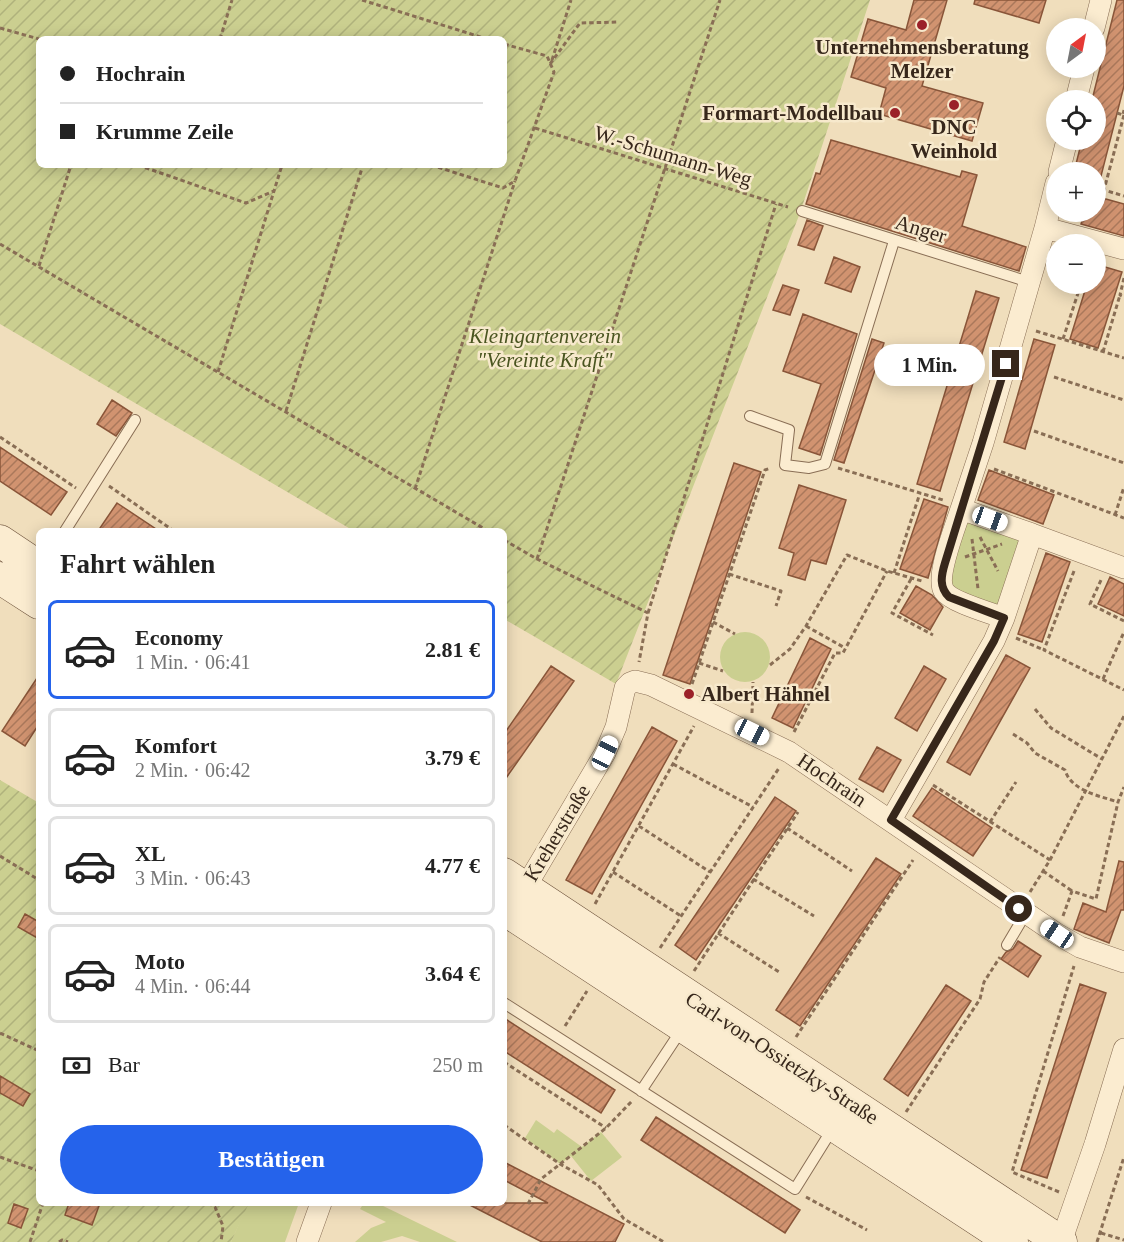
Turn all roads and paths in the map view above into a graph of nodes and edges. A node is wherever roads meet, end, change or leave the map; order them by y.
1 (232, 0) edge
2 (362, 0) edge
3 (571, 0) edge
4 (720, 0) edge
5 (1101, 0) edge
6 (1096, 18) edge
7 (619, 22) dead end
8 (0, 28) edge
9 (221, 36) edge
10 (477, 36) edge
11 (36, 38) edge
12 (507, 45) edge
13 (550, 64) junction
14 (1117, 113) dead end
15 (1124, 113) edge
16 (535, 129) junction
17 (70, 168) edge
18 (147, 168) edge
19 (281, 168) edge
20 (362, 168) edge
21 (440, 168) edge
22 (663, 169) junction
23 (515, 181) junction
24 (274, 191) junction
25 (1124, 196) edge
26 (777, 204) junction
27 (802, 211) joint
28 (1046, 222) edge
29 (1045, 228) junction
30 (894, 241) junction
31 (0, 244) edge
32 (1124, 249) edge
33 (39, 267) junction
34 (1124, 278) edge
35 (1029, 282) junction
36 (1078, 294) edge
37 (1122, 296) edge
38 (1017, 325) junction
39 (1063, 339) junction
40 (1103, 352) junction
41 (1124, 358) edge
42 (218, 372) junction
43 (1054, 377) dead end
44 (1124, 400) edge
45 (286, 411) junction
46 (750, 416) dead end
47 (135, 420) dead end
48 (1034, 431) dead end
49 (0, 437) edge
50 (976, 462) junction
51 (1124, 463) edge
52 (825, 464) junction
53 (784, 465) junction
54 (97, 479) junction
55 (1124, 487) edge
56 (415, 489) junction
57 (920, 493) junction
58 (87, 495) junction
59 (966, 512) junction
60 (1115, 515) junction
61 (1124, 518) edge
62 (67, 528) edge
63 (170, 528) edge
64 (483, 528) edge
65 (1032, 534) junction
66 (0, 541) edge
67 (507, 542) edge
68 (986, 550) junction
69 (1081, 552) junction
70 (974, 554) junction
71 (537, 559) junction
72 (945, 563) junction
73 (36, 565) edge
74 (1116, 565) edge
75 (887, 571) junction
76 (894, 573) junction
77 (729, 574) junction
78 (0, 578) edge
79 (911, 579) junction
80 (941, 585) junction
81 (1011, 597) junction
82 (36, 601) edge
83 (776, 606) dead end
84 (980, 609) junction
85 (648, 613) junction
86 (1124, 621) edge
87 (713, 622) junction
88 (1001, 624) junction
89 (806, 626) junction
90 (1124, 632) edge
91 (735, 634) dead end
92 (933, 635) dead end
93 (845, 648) junction
94 (1044, 650) junction
95 (699, 663) junction
96 (770, 665) dead end
97 (723, 671) dead end
98 (1103, 679) junction
99 (635, 681) junction
100 (753, 682) dead end
101 (1124, 690) edge
102 (695, 704) junction
103 (1035, 709) dead end
104 (1124, 716) edge
105 (752, 732) junction
106 (1013, 735) dead end
107 (787, 751) junction
108 (1102, 759) junction
109 (673, 764) junction
110 (917, 775) junction
111 (1016, 782) dead end
112 (1124, 787) edge
113 (1085, 791) junction
114 (1118, 802) junction
115 (753, 807) junction
116 (798, 812) dead end
117 (891, 820) junction
118 (990, 822) junction
119 (639, 826) junction
120 (788, 828) junction
121 (924, 843) junction
122 (0, 856) edge
123 (1050, 860) junction
124 (852, 871) dead end
125 (1043, 871) junction
126 (613, 872) junction
127 (710, 872) junction
128 (36, 878) edge
129 (753, 879) junction
130 (509, 890) edge
131 (1072, 891) junction
132 (1023, 911) junction
133 (681, 916) junction
134 (814, 916) dead end
135 (583, 926) junction
136 (718, 933) junction
137 (1057, 934) junction
138 (1007, 945) joint
139 (1080, 947) junction
140 (1124, 962) edge
141 (647, 968) junction
142 (600, 971) junction
143 (779, 972) dead end
144 (507, 1005) edge
145 (689, 1013) junction
146 (0, 1033) edge
147 (557, 1038) junction
148 (1124, 1049) edge
149 (36, 1050) edge
150 (783, 1058) junction
151 (507, 1064) edge
152 (641, 1091) junction
153 (834, 1126) junction
154 (507, 1127) edge
155 (606, 1128) junction
156 (894, 1132) junction
157 (0, 1157) edge
158 (1124, 1157) edge
159 (560, 1164) junction
160 (36, 1170) edge
161 (795, 1189) junction
162 (1076, 1200) junction
163 (528, 1204) dead end
164 (42, 1206) edge
165 (214, 1206) edge
166 (320, 1206) edge
167 (867, 1230) dead end
168 (1101, 1233) junction
169 (1124, 1240) edge
170 (30, 1242) edge
171 (59, 1242) edge
172 (69, 1242) edge
173 (221, 1242) edge
174 (307, 1242) edge
175 (664, 1242) edge
176 (1012, 1242) edge
177 (1061, 1242) edge
178 (1097, 1242) edge

1 - 9 path
2 - 10 path
3 - 13 path
4 - 22 path
5 - 6 street
7 - 13 path
8 - 11 path
12 - 13 path
13 - 16 path
14 - 15 path
15 - 25 path
16 - 22 path, W.-Schumann-Weg
16 - 23 path
17 - 33 path
18 - 24 path
19 - 24 path
20 - 45 path
21 - 23 path
22 - 26 path, W.-Schumann-Weg
22 - 71 path
23 - 56 path
24 - 42 path
26 - 27 path, W.-Schumann-Weg
26 - 85 path
27 - 30 lane, Anger
28 - 29 street
29 - 32 street
29 - 35 street
30 - 35 lane, Anger
30 - 52 lane
31 - 33 path
33 - 42 path
34 - 37 path
35 - 38 street
36 - 39 path
37 - 40 path
38 - 39 path
38 - 50 street
39 - 40 path
40 - 41 path
42 - 45 path
43 - 44 path
45 - 56 path
46 - 53 lane
47 - 54 lane
48 - 51 path
49 - 58 path
50 - 59 street
50 - 60 path
52 - 53 lane
52 - 57 path
53 - 77 path
54 - 58 lane
54 - 63 path
55 - 60 path
56 - 64 path
57 - 59 path
57 - 76 path
58 - 62 lane
59 - 65 street
59 - 68 path
59 - 70 path
59 - 72 street
60 - 61 path
65 - 68 path
65 - 69 street
65 - 81 street
66 - 73 street
67 - 71 path
68 - 70 path
68 - 81 path
69 - 74 street
69 - 94 path
70 - 72 path
70 - 84 path
71 - 85 path
72 - 80 street
74 - 86 path
75 - 76 path
75 - 89 path
75 - 93 path
76 - 79 path
77 - 83 path
77 - 87 path
78 - 82 street
79 - 80 path
79 - 92 path
80 - 84 street
81 - 88 street
84 - 88 street
85 - 99 path
87 - 91 path
87 - 95 path
88 - 94 path
88 - 110 street
89 - 93 path
89 - 96 path
90 - 98 path
93 - 107 path
94 - 98 path
95 - 97 path
95 - 102 path
98 - 101 path
99 - 102 street
99 - 130 street, Kreherstraße
100 - 105 path
102 - 105 street, Hochrain
102 - 109 path
103 - 108 path
104 - 108 path
105 - 107 street, Hochrain
106 - 113 path
107 - 115 path
107 - 117 street, Hochrain
108 - 113 path
109 - 115 path
109 - 119 path
110 - 117 street
110 - 118 path
111 - 118 path
112 - 114 path
113 - 114 path
113 - 123 path
114 - 131 path
115 - 127 path
116 - 120 path
117 - 121 street, Hochrain
118 - 123 path
119 - 126 path
119 - 127 path
120 - 124 path
120 - 129 path
121 - 132 street, Hochrain
121 - 150 path
122 - 128 path
123 - 125 path
125 - 131 path
125 - 132 path
126 - 133 path
126 - 135 path
127 - 133 path
129 - 134 path
129 - 136 path
130 - 135 street, Carl-von-Ossietzky-Straße
130 - 142 street, Carl-von-Ossietzky-Straße
131 - 137 path
132 - 137 street, Hochrain
132 - 138 lane
133 - 141 path
135 - 141 street, Carl-von-Ossietzky-Straße
136 - 143 path
136 - 145 path
137 - 139 street, Hochrain
138 - 156 path
139 - 140 street, Hochrain
139 - 162 path
141 - 145 street, Carl-von-Ossietzky-Straße
142 - 145 street, Carl-von-Ossietzky-Straße
142 - 147 path
144 - 147 lane
145 - 150 street, Carl-von-Ossietzky-Straße
145 - 152 lane
145 - 153 street, Carl-von-Ossietzky-Straße
146 - 149 path
147 - 152 lane
148 - 162 street
150 - 156 street, Carl-von-Ossietzky-Straße
151 - 155 path
152 - 155 path
152 - 161 lane
153 - 161 lane
153 - 176 street, Carl-von-Ossietzky-Straße
154 - 159 path
155 - 159 path
156 - 177 street, Carl-von-Ossietzky-Straße
157 - 160 path
158 - 168 path
159 - 163 path
159 - 175 path
161 - 167 path
162 - 177 street
164 - 170 path
165 - 173 path
166 - 174 street
168 - 169 path
168 - 178 path
171 - 172 path

